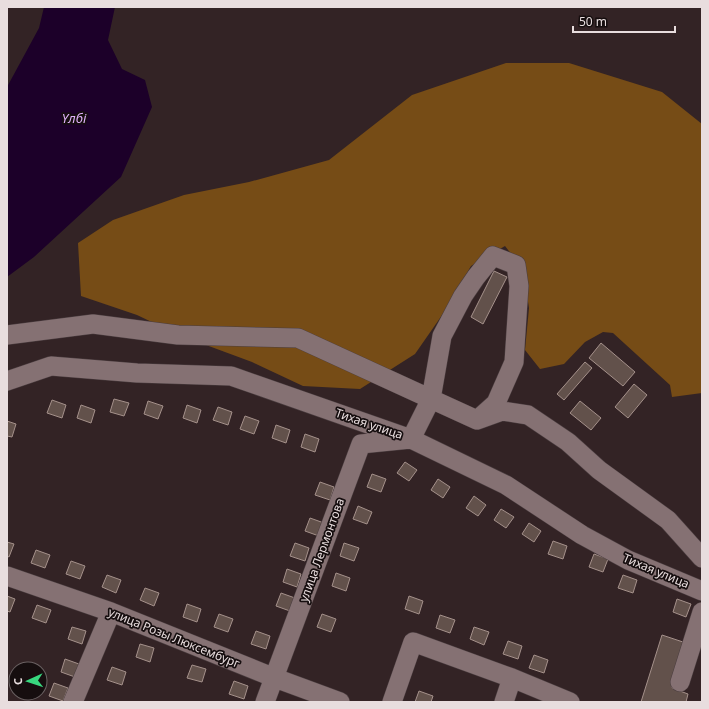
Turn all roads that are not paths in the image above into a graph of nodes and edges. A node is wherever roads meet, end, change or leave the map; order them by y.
1 (7, 335) edge
2 (7, 382) edge
3 (431, 399) junction
4 (477, 420) junction
5 (411, 439) junction
6 (702, 558) edge
7 (7, 576) edge
8 (702, 591) edge
9 (111, 612) junction
10 (702, 612) edge
11 (275, 678) junction
12 (512, 678) junction
13 (680, 682) dead end
14 (73, 702) edge
15 (265, 702) edge
16 (340, 702) edge
17 (392, 702) edge
18 (504, 702) edge
19 (570, 702) edge

1 - 3 street
2 - 5 street, Тихая улица
3 - 4 street
3 - 4 street
3 - 5 street
4 - 6 street
5 - 8 street, Тихая улица
5 - 11 street, улица Лермонтова
7 - 9 street, улица Розы Люксембург
9 - 11 street, улица Розы Люксембург
9 - 14 street
10 - 13 street
11 - 15 street, улица Лермонтова
11 - 16 street, улица Розы Люксембург
12 - 17 street
12 - 18 street
12 - 19 street

